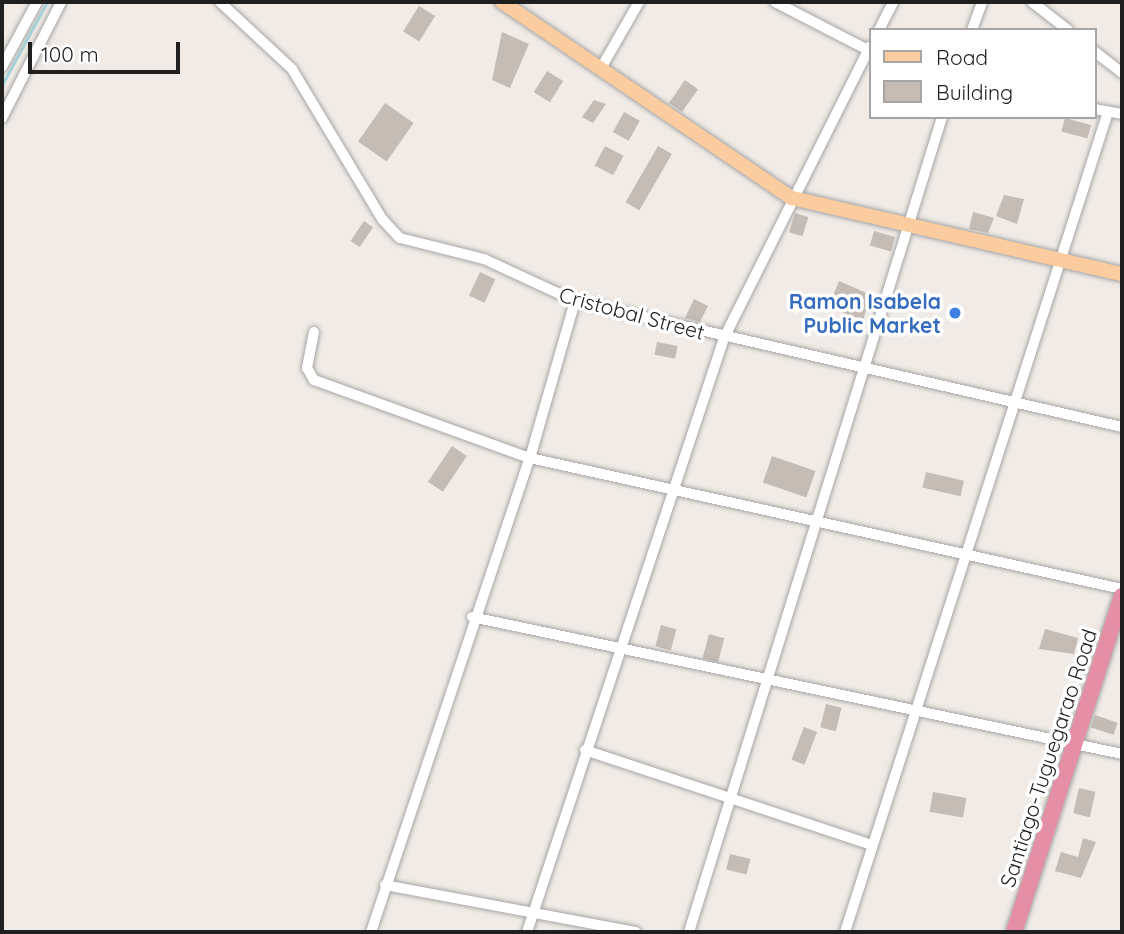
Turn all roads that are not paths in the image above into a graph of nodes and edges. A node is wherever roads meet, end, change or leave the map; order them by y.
1 (37, 2) edge
2 (61, 2) edge
3 (220, 2) edge
4 (639, 2) edge
5 (775, 2) edge
6 (892, 2) edge
7 (982, 2) edge
8 (1034, 2) edge
9 (511, 4) edge
10 (880, 28) edge
11 (973, 28) edge
12 (1066, 28) edge
13 (869, 49) edge
14 (869, 52) edge
15 (1096, 53) edge
16 (2, 67) edge
17 (600, 70) junction
18 (1122, 73) edge
19 (1096, 109) edge
20 (1108, 112) junction
21 (1122, 114) edge
22 (2, 118) edge
23 (941, 119) edge
24 (792, 198) junction
25 (906, 225) junction
26 (1060, 259) junction
27 (1122, 274) edge
28 (575, 301) junction
29 (314, 332) dead end
30 (724, 338) junction
31 (863, 371) junction
32 (1017, 403) junction
33 (1122, 427) edge
34 (530, 458) junction
35 (670, 493) junction
36 (815, 522) junction
37 (966, 558) junction
38 (1122, 589) edge
39 (1122, 596) edge
40 (472, 617) junction
41 (618, 653) junction
42 (763, 681) junction
43 (914, 713) junction
44 (1075, 745) junction
45 (585, 750) junction
46 (1122, 754) edge
47 (728, 798) junction
48 (872, 845) junction
49 (385, 885) junction
50 (533, 915) junction
51 (370, 932) edge
52 (527, 932) edge
53 (636, 932) edge
54 (689, 932) edge
55 (845, 932) edge
56 (1014, 932) edge

1 - 16 street
2 - 22 street
3 - 28 street, Cristobal Street
4 - 17 street
5 - 13 street
6 - 10 street
7 - 11 street
8 - 12 street
9 - 17 main road
14 - 24 street
15 - 18 street
17 - 24 main road
19 - 20 street
20 - 21 street
20 - 26 street
23 - 25 street
24 - 25 main road
24 - 30 street
25 - 26 main road
25 - 31 street
26 - 27 main road
26 - 32 street
28 - 30 street, Cristobal Street
28 - 34 street
29 - 34 street
30 - 31 street, Cristobal Street
30 - 35 street
31 - 32 street, Cristobal Street
31 - 36 street
32 - 33 street, Cristobal Street
32 - 37 street
34 - 35 street
34 - 40 street
35 - 36 street
35 - 41 street
36 - 37 street
36 - 42 street
37 - 38 street
37 - 43 street
39 - 44 highway, Santiago-Tuguegarao Road
40 - 41 street
40 - 49 street
41 - 42 street
41 - 45 street
42 - 43 street
42 - 47 street
43 - 44 street
43 - 48 street
44 - 46 street
44 - 56 highway, Santiago-Tuguegarao Road
45 - 47 street
45 - 50 street
47 - 48 street
47 - 54 street
48 - 55 street
49 - 50 street
49 - 51 street
50 - 52 street
50 - 53 street

